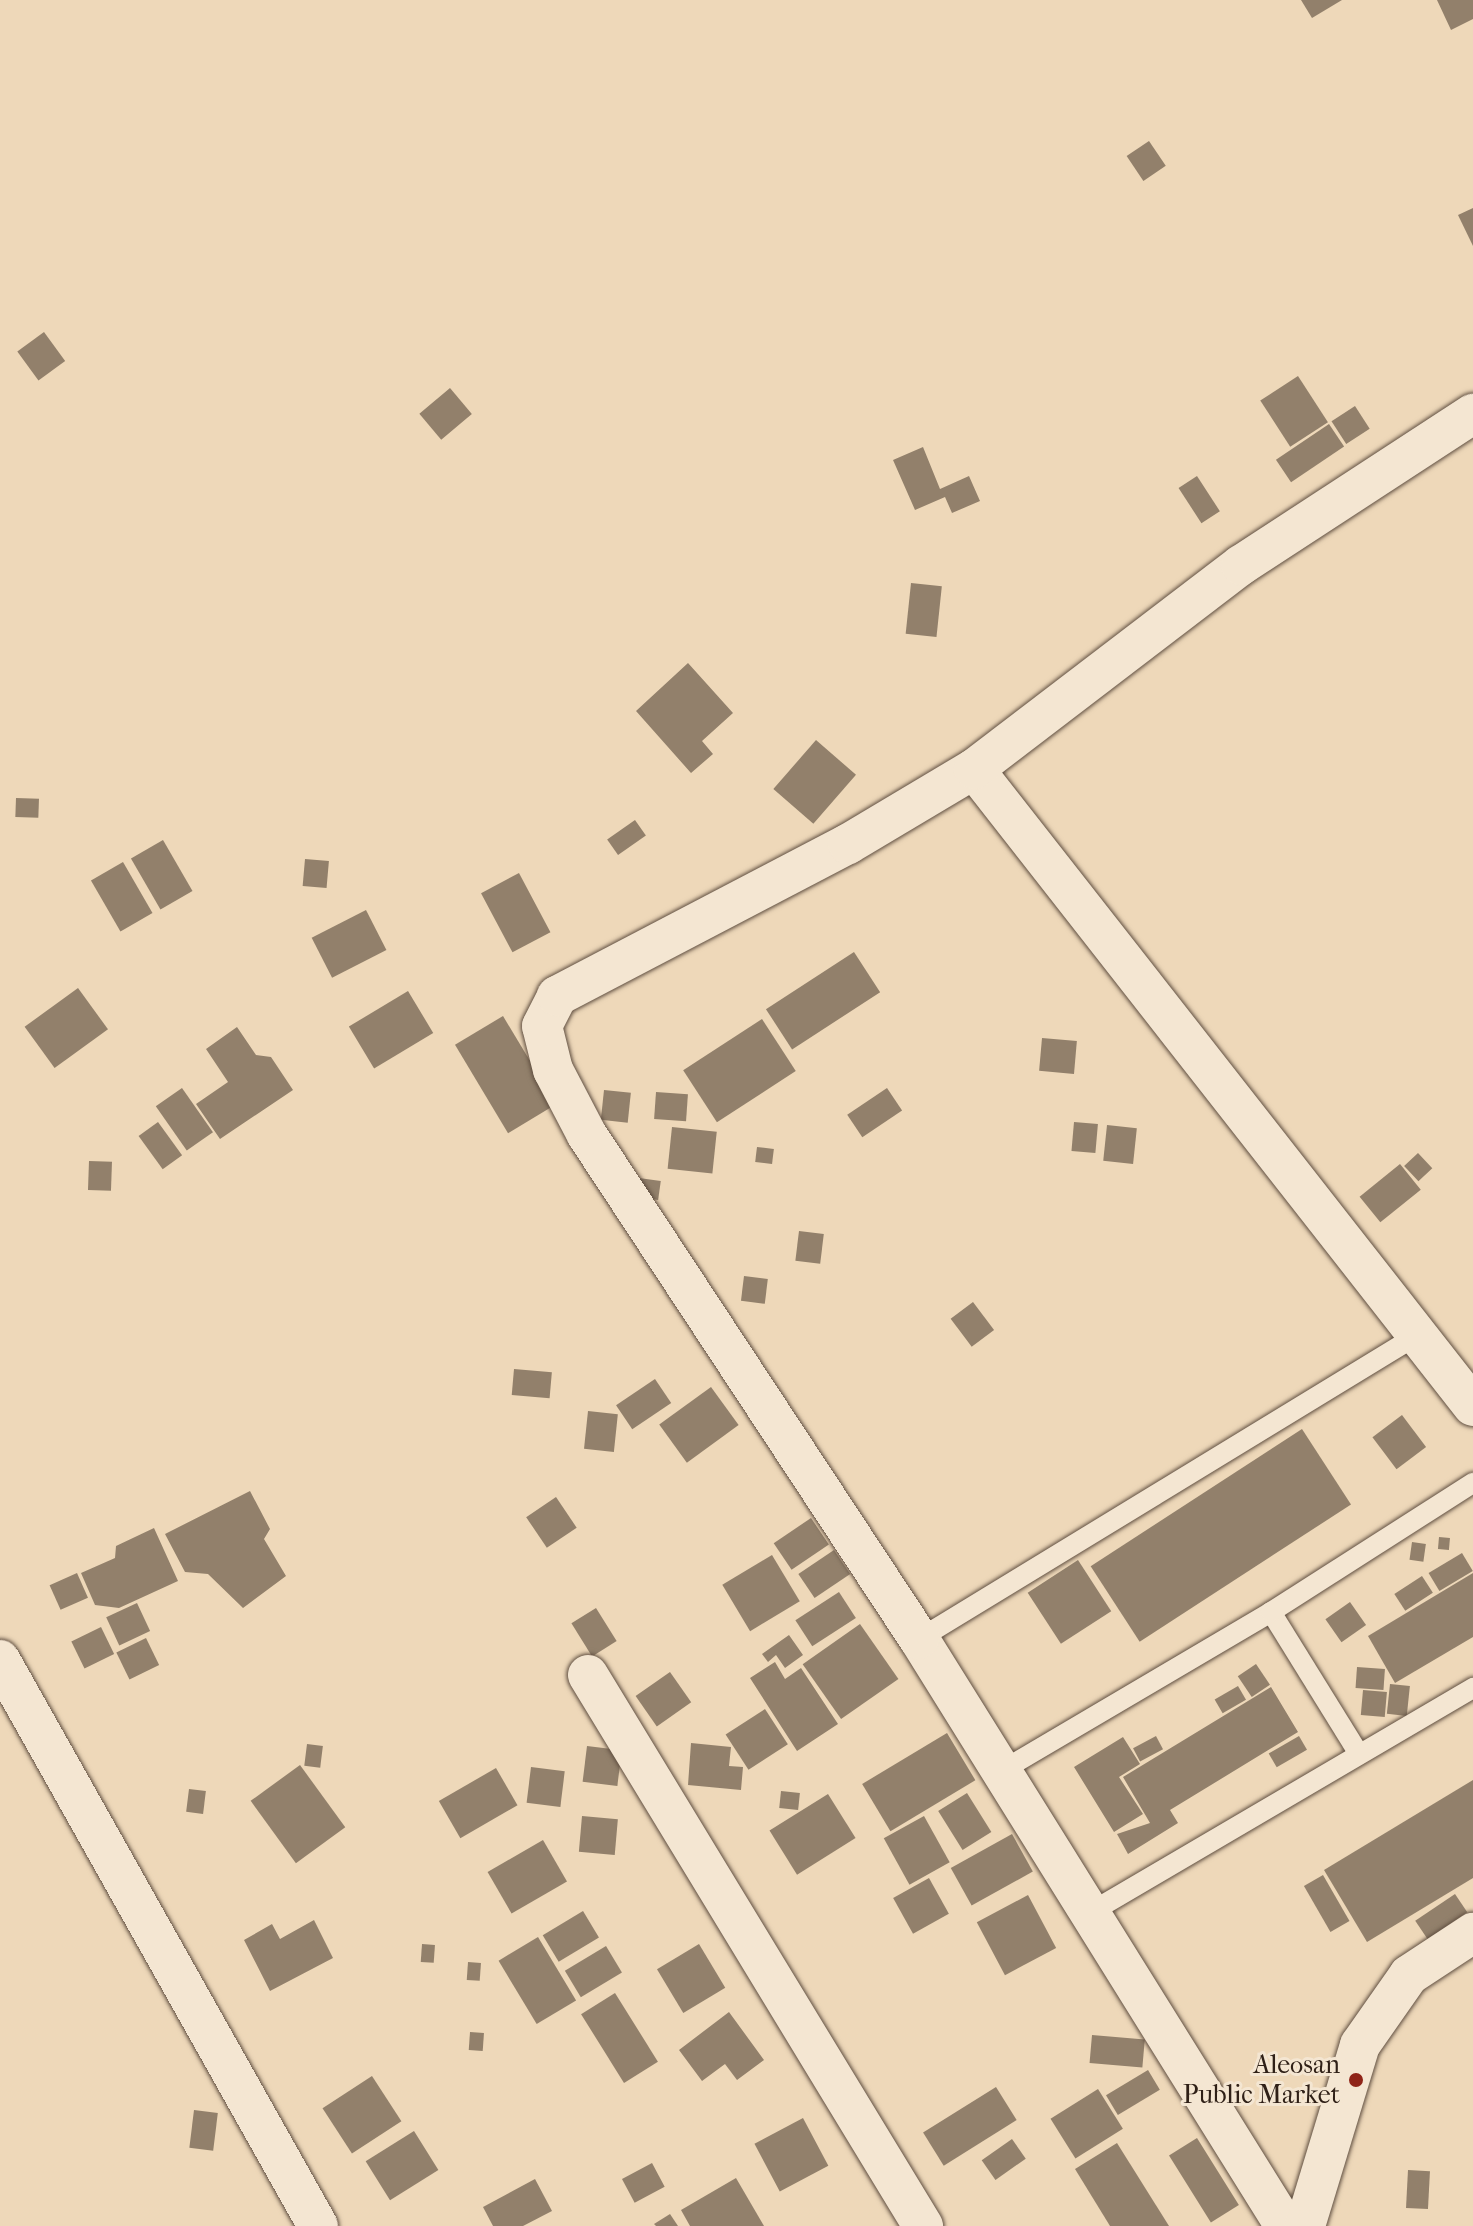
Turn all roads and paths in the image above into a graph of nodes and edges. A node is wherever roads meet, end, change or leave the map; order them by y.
1 (1473, 414) edge
2 (974, 769) junction
3 (1416, 1336) junction
4 (1473, 1406) edge
5 (1473, 1483) edge
6 (1271, 1612) junction
7 (919, 1639) junction
8 (0, 1660) edge
9 (588, 1675) dead end
10 (1473, 1688) edge
11 (1359, 1754) junction
12 (1003, 1770) junction
13 (1086, 1915) junction
14 (1473, 1933) edge
15 (318, 2226) edge
16 (923, 2226) edge
17 (1285, 2226) edge
18 (1305, 2226) edge

1 - 2 street
2 - 3 street
2 - 7 street
3 - 4 street
3 - 7 lane
5 - 6 lane
6 - 11 lane
6 - 12 lane
7 - 12 street
8 - 15 street
9 - 16 street
10 - 11 lane
11 - 13 lane
12 - 13 street
13 - 17 street
14 - 18 street

